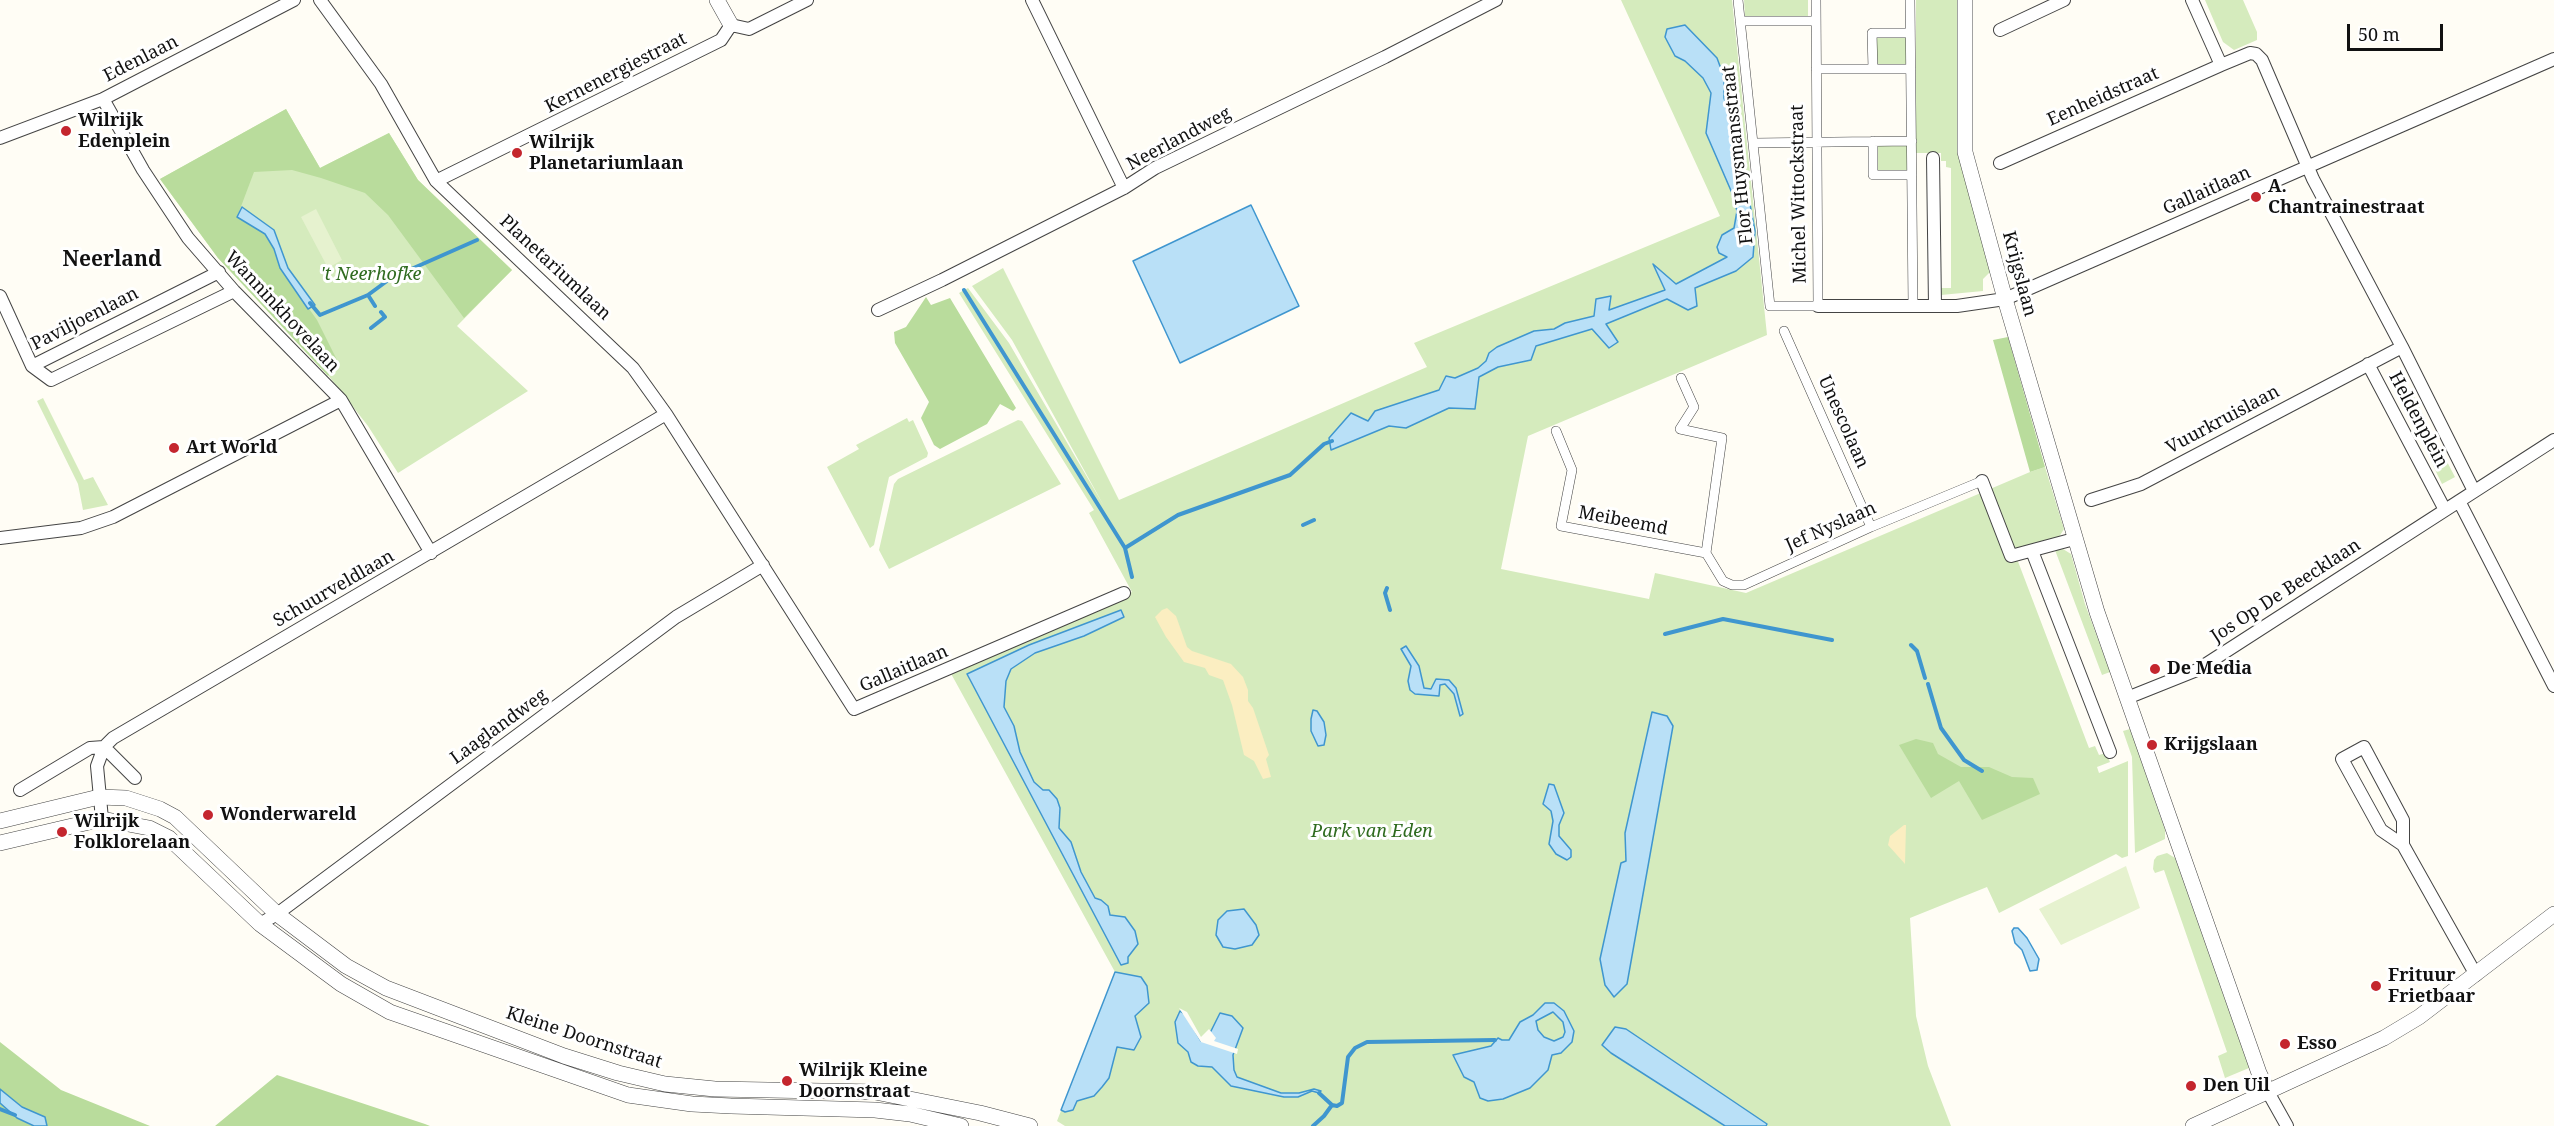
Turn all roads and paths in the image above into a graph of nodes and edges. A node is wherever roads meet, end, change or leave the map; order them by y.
1 (294, 0) edge
2 (320, 0) edge
3 (717, 0) edge
4 (807, 0) edge
5 (1032, 0) edge
6 (1496, 0) edge
7 (1738, 0) edge
8 (1816, 0) edge
9 (1910, 0) edge
10 (1965, 0) edge
11 (2064, 0) edge
12 (2192, 0) edge
13 (1740, 21) junction
14 (1816, 21) junction
15 (731, 25) junction
16 (2000, 30) dead end
17 (1910, 33) junction
18 (2554, 59) edge
19 (2221, 65) junction
20 (1816, 69) junction
21 (1873, 69) junction
22 (1911, 69) junction
23 (103, 99) junction
24 (0, 138) edge
25 (1872, 141) junction
26 (1912, 141) junction
27 (1816, 142) junction
28 (1754, 143) junction
29 (1933, 158) dead end
30 (2000, 163) dead end
31 (2307, 166) junction
32 (1912, 175) junction
33 (436, 182) junction
34 (1124, 188) junction
35 (219, 272) junction
36 (234, 291) junction
37 (0, 296) edge
38 (2005, 298) junction
39 (1818, 306) junction
40 (1913, 306) junction
41 (1935, 306) junction
42 (878, 310) dead end
43 (1784, 331) dead end
44 (2402, 347) junction
45 (2368, 364) junction
46 (32, 366) junction
47 (1682, 378) dead end
48 (341, 400) junction
49 (666, 414) junction
50 (1556, 432) dead end
51 (2554, 440) edge
52 (1982, 481) joint
53 (2474, 491) junction
54 (2091, 500) dead end
55 (2459, 501) junction
56 (2445, 510) junction
57 (1871, 527) junction
58 (0, 538) edge
59 (2074, 539) junction
60 (2032, 551) junction
61 (431, 553) junction
62 (1706, 553) junction
63 (763, 565) junction
64 (1124, 593) dead end
65 (2554, 686) edge
66 (2127, 698) junction
67 (104, 747) junction
68 (2109, 752) dead end
69 (135, 778) dead end
70 (20, 790) dead end
71 (99, 796) junction
72 (102, 819) junction
73 (0, 821) edge
74 (0, 843) edge
75 (2403, 845) junction
76 (277, 914) junction
77 (2554, 914) edge
78 (260, 924) junction
79 (322, 948) junction
80 (311, 962) junction
81 (2476, 975) junction
82 (2268, 1092) junction
83 (961, 1126) edge
84 (1030, 1126) edge
85 (2193, 1126) edge
86 (2287, 1126) edge

1 - 23 street, Edenlaan
2 - 33 street, Planetariumlaan
3 - 15 street
4 - 15 street
5 - 34 street
6 - 34 street, Neerlandweg
7 - 13 street, Flor Huysmansstraat
8 - 14 street, Michel Wittockstraat
9 - 17 street
10 - 38 street, Krijgslaan
11 - 16 street
12 - 19 street
13 - 14 street
13 - 28 street, Flor Huysmansstraat
14 - 20 street, Michel Wittockstraat
15 - 33 street, Kernenergiestraat
17 - 21 street
17 - 22 street
18 - 31 street, Gallaitlaan
19 - 30 street, Eenheidstraat
19 - 31 street, Eenheidstraat
20 - 21 street
20 - 27 street, Michel Wittockstraat
21 - 22 street
22 - 26 street
23 - 24 street, Edenlaan
23 - 35 street, Wanninkhovelaan
25 - 26 street
25 - 27 street
25 - 32 street
26 - 32 street
27 - 28 street
27 - 39 street, Michel Wittockstraat
28 - 39 street, Flor Huysmansstraat
29 - 41 street
31 - 38 street, Gallaitlaan
31 - 44 street
32 - 40 street
33 - 49 street, Planetariumlaan
34 - 42 street, Neerlandweg
35 - 36 street, Wanninkhovelaan
35 - 46 street, Paviljoenlaan
36 - 46 street
36 - 48 street, Wanninkhovelaan
37 - 46 street
38 - 41 street, Gallaitlaan
38 - 59 street, Krijgslaan
39 - 40 street, Michel Wittockstraat
40 - 41 street, Michel Wittockstraat
43 - 57 street, Unescolaan
44 - 45 street, Heldenplein
44 - 53 street, Heldenplein
45 - 54 street, Vuurkruislaan
45 - 56 street, Heldenplein
47 - 62 street
48 - 58 street
48 - 61 street, Wanninkhovelaan
49 - 61 street, Schuurveldlaan
49 - 63 street, Planetariumlaan
50 - 62 street, Meibeemd
51 - 53 street, Jos Op De Beecklaan
52 - 57 street, Jef Nyslaan
52 - 60 street
53 - 55 street, Jos Op De Beecklaan
55 - 56 street, Jos Op De Beecklaan
55 - 65 street
56 - 66 street, Jos Op De Beecklaan
57 - 62 street, Jef Nyslaan
59 - 60 street
59 - 66 street, Krijgslaan
60 - 68 street
61 - 67 street, Schuurveldlaan
63 - 64 street, Gallaitlaan
63 - 76 street, Laaglandweg
66 - 82 street, Krijgslaan
67 - 69 street
67 - 70 street, Schuurveldlaan
67 - 71 street
71 - 72 street
71 - 73 street, Kleine Doornstraat
71 - 76 street, Kleine Doornstraat
72 - 74 street, Kleine Doornstraat
72 - 78 street, Kleine Doornstraat
75 - 75 street
75 - 81 street
76 - 78 street, Laaglandweg
76 - 79 street, Kleine Doornstraat
77 - 81 street
78 - 80 street, Kleine Doornstraat
79 - 80 street
79 - 84 street, Kleine Doornstraat
80 - 83 street, Kleine Doornstraat
81 - 82 street
82 - 85 street
82 - 86 street, Krijgslaan

